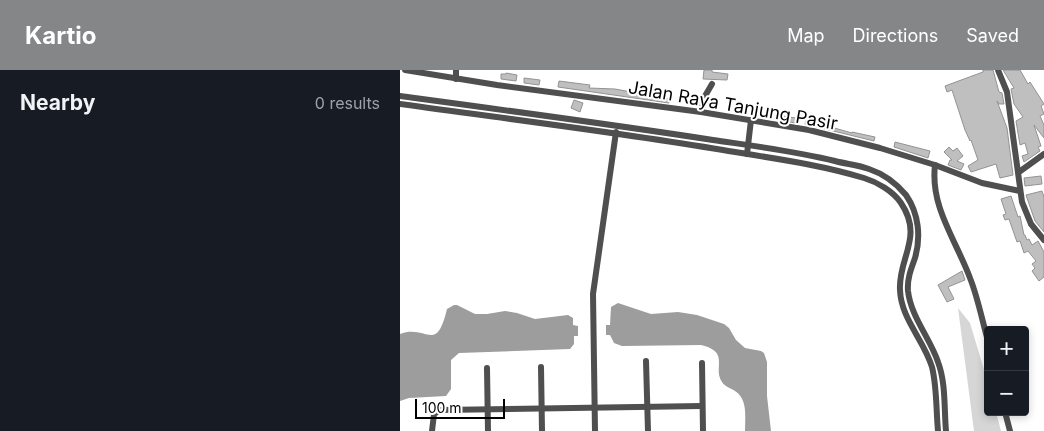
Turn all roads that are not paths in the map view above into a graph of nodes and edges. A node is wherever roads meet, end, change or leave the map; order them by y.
1 (405, 70) edge
2 (456, 70) edge
3 (998, 70) edge
4 (456, 79) junction
5 (712, 84) dead end
6 (400, 96) edge
7 (400, 104) edge
8 (701, 112) junction
9 (751, 120) junction
10 (617, 126) junction
11 (616, 134) junction
12 (748, 145) junction
13 (747, 154) junction
14 (1044, 154) edge
15 (935, 165) junction
16 (1019, 172) junction
17 (1020, 191) junction
18 (1044, 240) edge
19 (984, 327) edge
20 (646, 361) dead end
21 (702, 363) dead end
22 (541, 367) dead end
23 (487, 368) dead end
24 (702, 406) junction
25 (647, 407) junction
26 (542, 408) junction
27 (595, 408) junction
28 (487, 410) junction
29 (1007, 416) edge
30 (432, 431) edge
31 (488, 431) edge
32 (542, 431) edge
33 (595, 431) edge
34 (648, 431) edge
35 (703, 431) edge
36 (938, 431) edge
37 (946, 431) edge
38 (1010, 431) edge

1 - 4 street, Jalan Raya Tanjung Pasir
2 - 4 street
3 - 16 street
4 - 8 street, Jalan Raya Tanjung Pasir
5 - 8 street
6 - 10 street
7 - 11 street
8 - 9 street, Jalan Raya Tanjung Pasir
9 - 12 street
9 - 15 street, Jalan Raya Tanjung Pasir
10 - 11 street
10 - 12 street
11 - 13 street
11 - 27 street
12 - 13 street
12 - 37 street
13 - 36 street
14 - 16 street
15 - 17 street, Jalan Raya Tanjung Pasir
15 - 19 street
16 - 17 street
17 - 18 street
20 - 25 street
21 - 24 street
22 - 26 street
23 - 28 street
24 - 25 street
24 - 35 street
25 - 27 street
25 - 34 street
26 - 27 street
26 - 28 street
26 - 32 street
27 - 33 street
28 - 30 street
28 - 31 street
29 - 38 street

